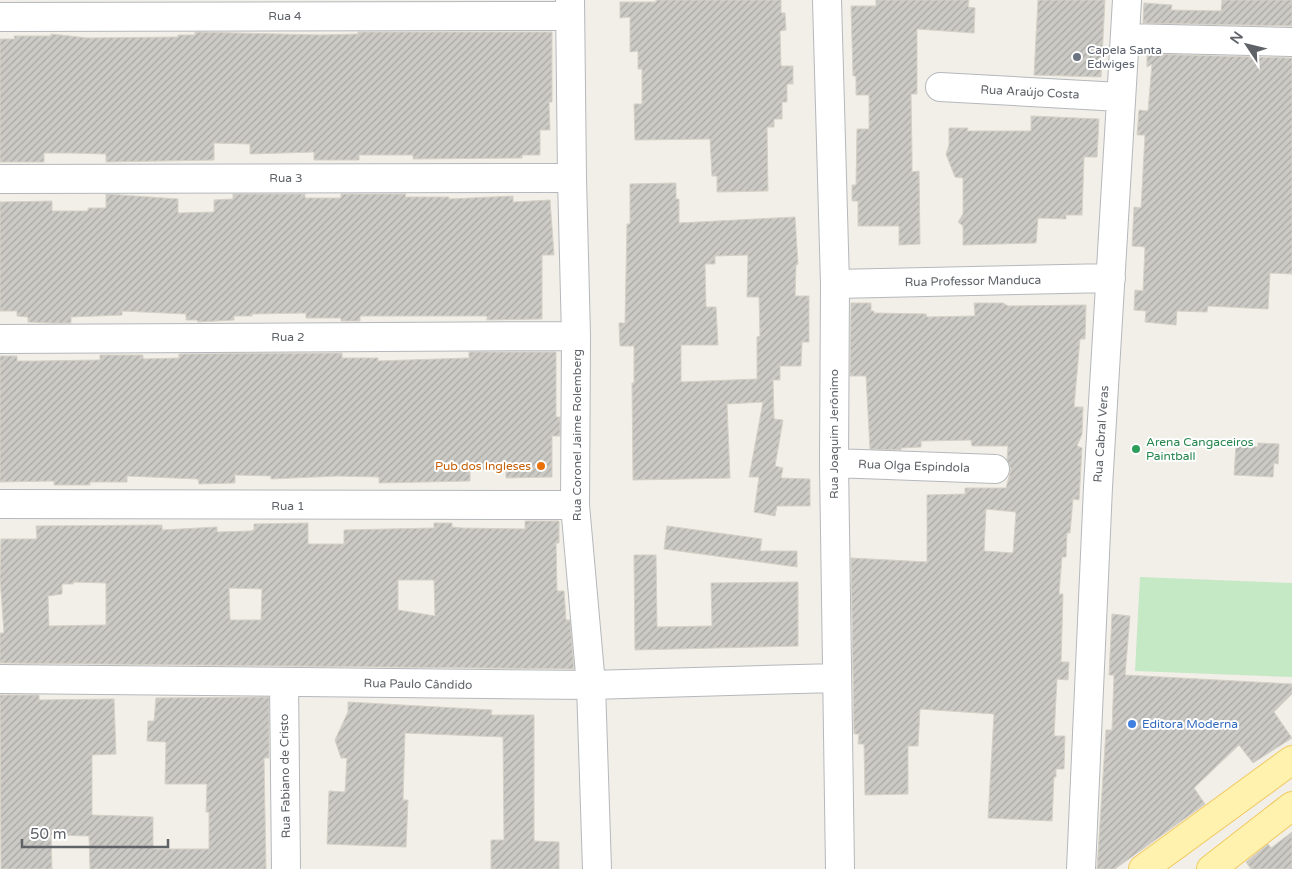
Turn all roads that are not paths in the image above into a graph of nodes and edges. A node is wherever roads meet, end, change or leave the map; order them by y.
1 (827, 0) edge
2 (1128, 0) edge
3 (570, 8) edge
4 (0, 17) edge
5 (1126, 38) junction
6 (1292, 42) edge
7 (940, 86) dead end
8 (1120, 97) junction
9 (572, 178) junction
10 (0, 179) edge
11 (1111, 278) junction
12 (835, 284) junction
13 (576, 336) junction
14 (0, 339) edge
15 (834, 463) junction
16 (995, 469) dead end
17 (0, 504) edge
18 (575, 505) junction
19 (836, 678) junction
20 (0, 679) edge
21 (284, 682) junction
22 (591, 685) junction
23 (1292, 760) edge
24 (1292, 806) edge
25 (1223, 866) edge
26 (286, 869) edge
27 (597, 869) edge
28 (840, 869) edge
29 (1081, 869) edge
30 (1143, 869) edge

1 - 12 street, Rua Joaquim Jerônimo
2 - 5 street, Rua Cabral Veras
3 - 4 street, Rua 4
3 - 9 street, Rua Coronel Jaime Rolemberg
5 - 6 street
5 - 8 street, Rua Cabral Veras
7 - 8 street, Rua Araújo Costa
8 - 11 street, Rua Cabral Veras
9 - 10 street, Rua 3
9 - 13 street, Rua Coronel Jaime Rolemberg
11 - 12 street, Rua Professor Manduca
11 - 29 street, Rua Cabral Veras
12 - 15 street, Rua Joaquim Jerônimo
13 - 14 street, Rua 2
13 - 18 street, Rua Coronel Jaime Rolemberg
15 - 16 street, Rua Olga Espindola
15 - 19 street, Rua Joaquim Jerônimo
17 - 18 street, Rua 1
18 - 22 street, Rua Coronel Jaime Rolemberg
19 - 22 street, Rua Paulo Cândido
19 - 28 street, Rua Joaquim Jerônimo
20 - 21 street, Rua Paulo Cândido
21 - 22 street, Rua Paulo Cândido
21 - 26 street, Rua Fabiano de Cristo
22 - 27 street, Rua Coronel Jaime Rolemberg
23 - 30 main road
24 - 25 main road

